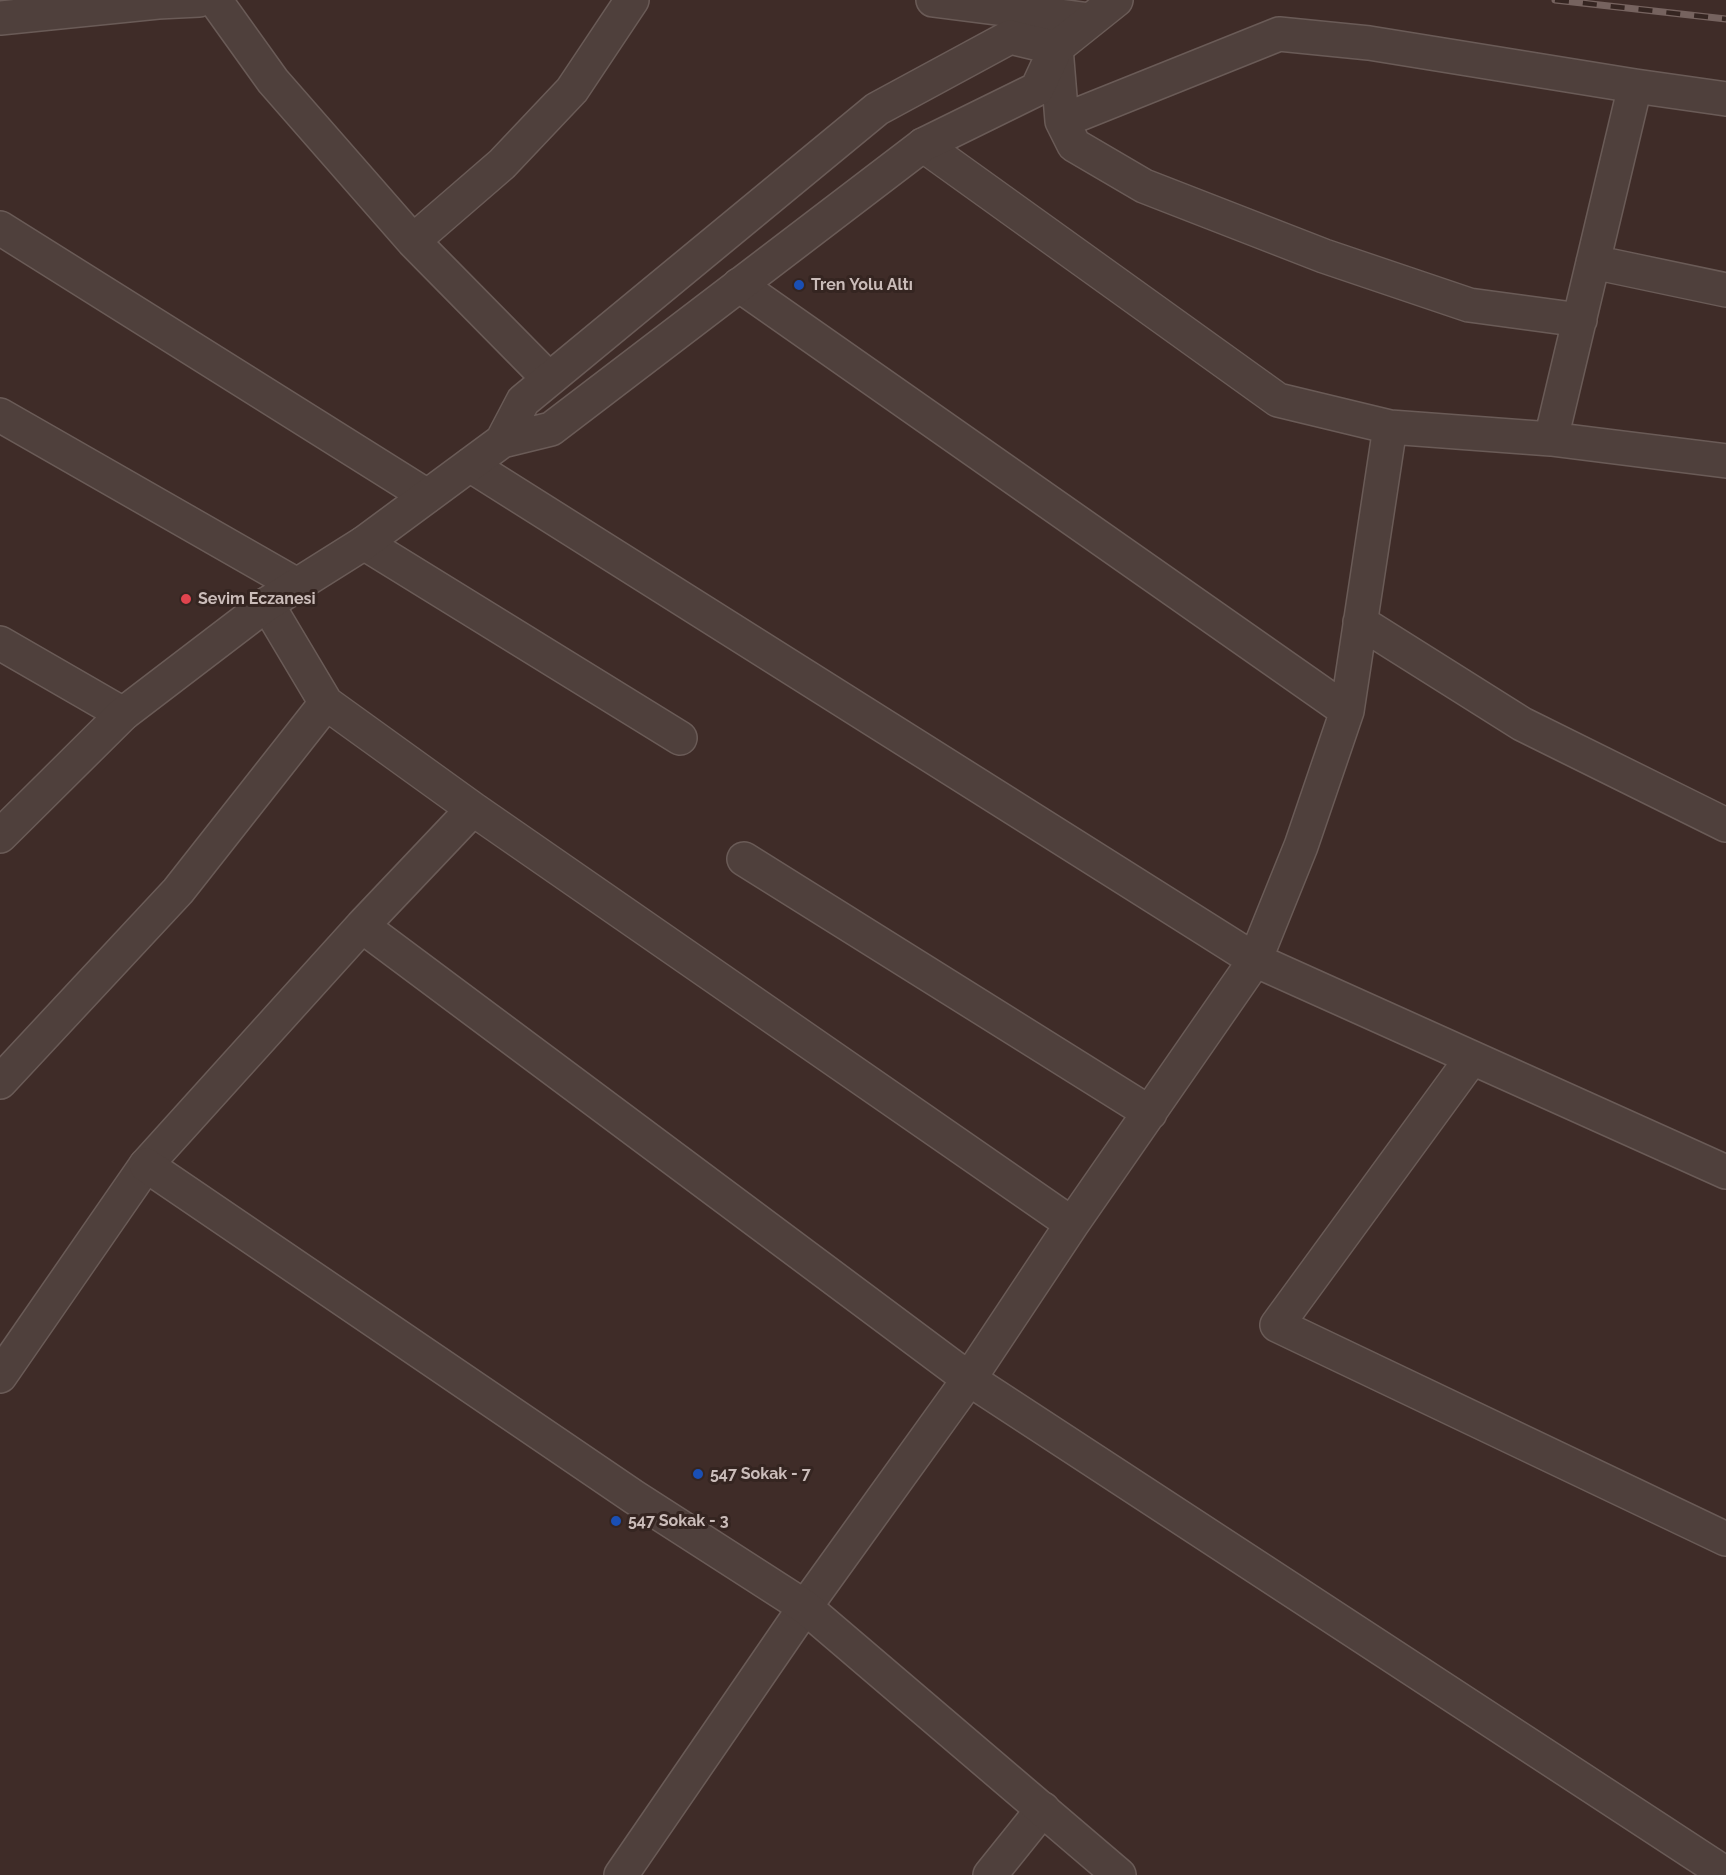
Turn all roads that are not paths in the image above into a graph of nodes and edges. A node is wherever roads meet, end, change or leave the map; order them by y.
1 (199, 0) edge
2 (215, 0) edge
3 (632, 0) edge
4 (933, 0) edge
5 (1116, 0) edge
6 (0, 18) edge
7 (1090, 20) junction
8 (1056, 48) junction
9 (1635, 86) junction
10 (1726, 99) edge
11 (1062, 121) junction
12 (924, 145) junction
13 (0, 228) edge
14 (413, 242) junction
15 (1593, 262) junction
16 (739, 285) junction
17 (1726, 290) edge
18 (1580, 320) junction
19 (549, 379) junction
20 (0, 415) edge
21 (1390, 427) junction
22 (1551, 439) junction
23 (502, 441) junction
24 (1726, 460) edge
25 (470, 465) junction
26 (427, 496) junction
27 (364, 543) junction
28 (297, 585) junction
29 (267, 604) junction
30 (1360, 622) junction
31 (0, 644) edge
32 (326, 704) junction
33 (1347, 711) junction
34 (123, 714) junction
35 (680, 738) dead end
36 (473, 809) junction
37 (1726, 825) edge
38 (0, 836) edge
39 (744, 859) dead end
40 (362, 926) junction
41 (1255, 960) junction
42 (1472, 1058) junction
43 (0, 1082) edge
44 (1150, 1113) junction
45 (146, 1165) junction
46 (1723, 1165) edge
47 (1072, 1224) junction
48 (0, 1376) edge
49 (969, 1379) junction
50 (1726, 1539) edge
51 (805, 1607) junction
52 (1043, 1809) junction
53 (1726, 1874) edge
54 (621, 1875) edge
55 (990, 1875) edge
56 (1119, 1875) edge

1 - 6 street
2 - 14 street
3 - 14 street
4 - 7 street
5 - 7 street
7 - 8 street
8 - 11 street
8 - 12 street
8 - 19 street
9 - 10 street
9 - 11 street
9 - 15 street
11 - 18 street
12 - 16 street
12 - 21 street
13 - 26 street
14 - 19 street
15 - 17 street
15 - 18 street
16 - 23 street
16 - 33 street
18 - 22 street
19 - 23 street
20 - 28 street
21 - 22 street
21 - 30 street
22 - 24 street
23 - 25 street
25 - 26 street
25 - 41 street
26 - 27 street
27 - 28 street
27 - 35 street
28 - 29 street
29 - 32 street
29 - 34 street
30 - 33 street
30 - 37 street
31 - 34 street
32 - 36 street
32 - 43 street
33 - 41 street
34 - 38 street
36 - 40 street
36 - 47 street
39 - 44 street
40 - 45 street
40 - 49 street
41 - 42 street
41 - 44 street
42 - 46 street
42 - 50 street
44 - 47 street
45 - 48 street
45 - 51 street
47 - 49 street
49 - 51 street
49 - 53 street
51 - 52 street
51 - 54 street
52 - 55 street
52 - 56 street

